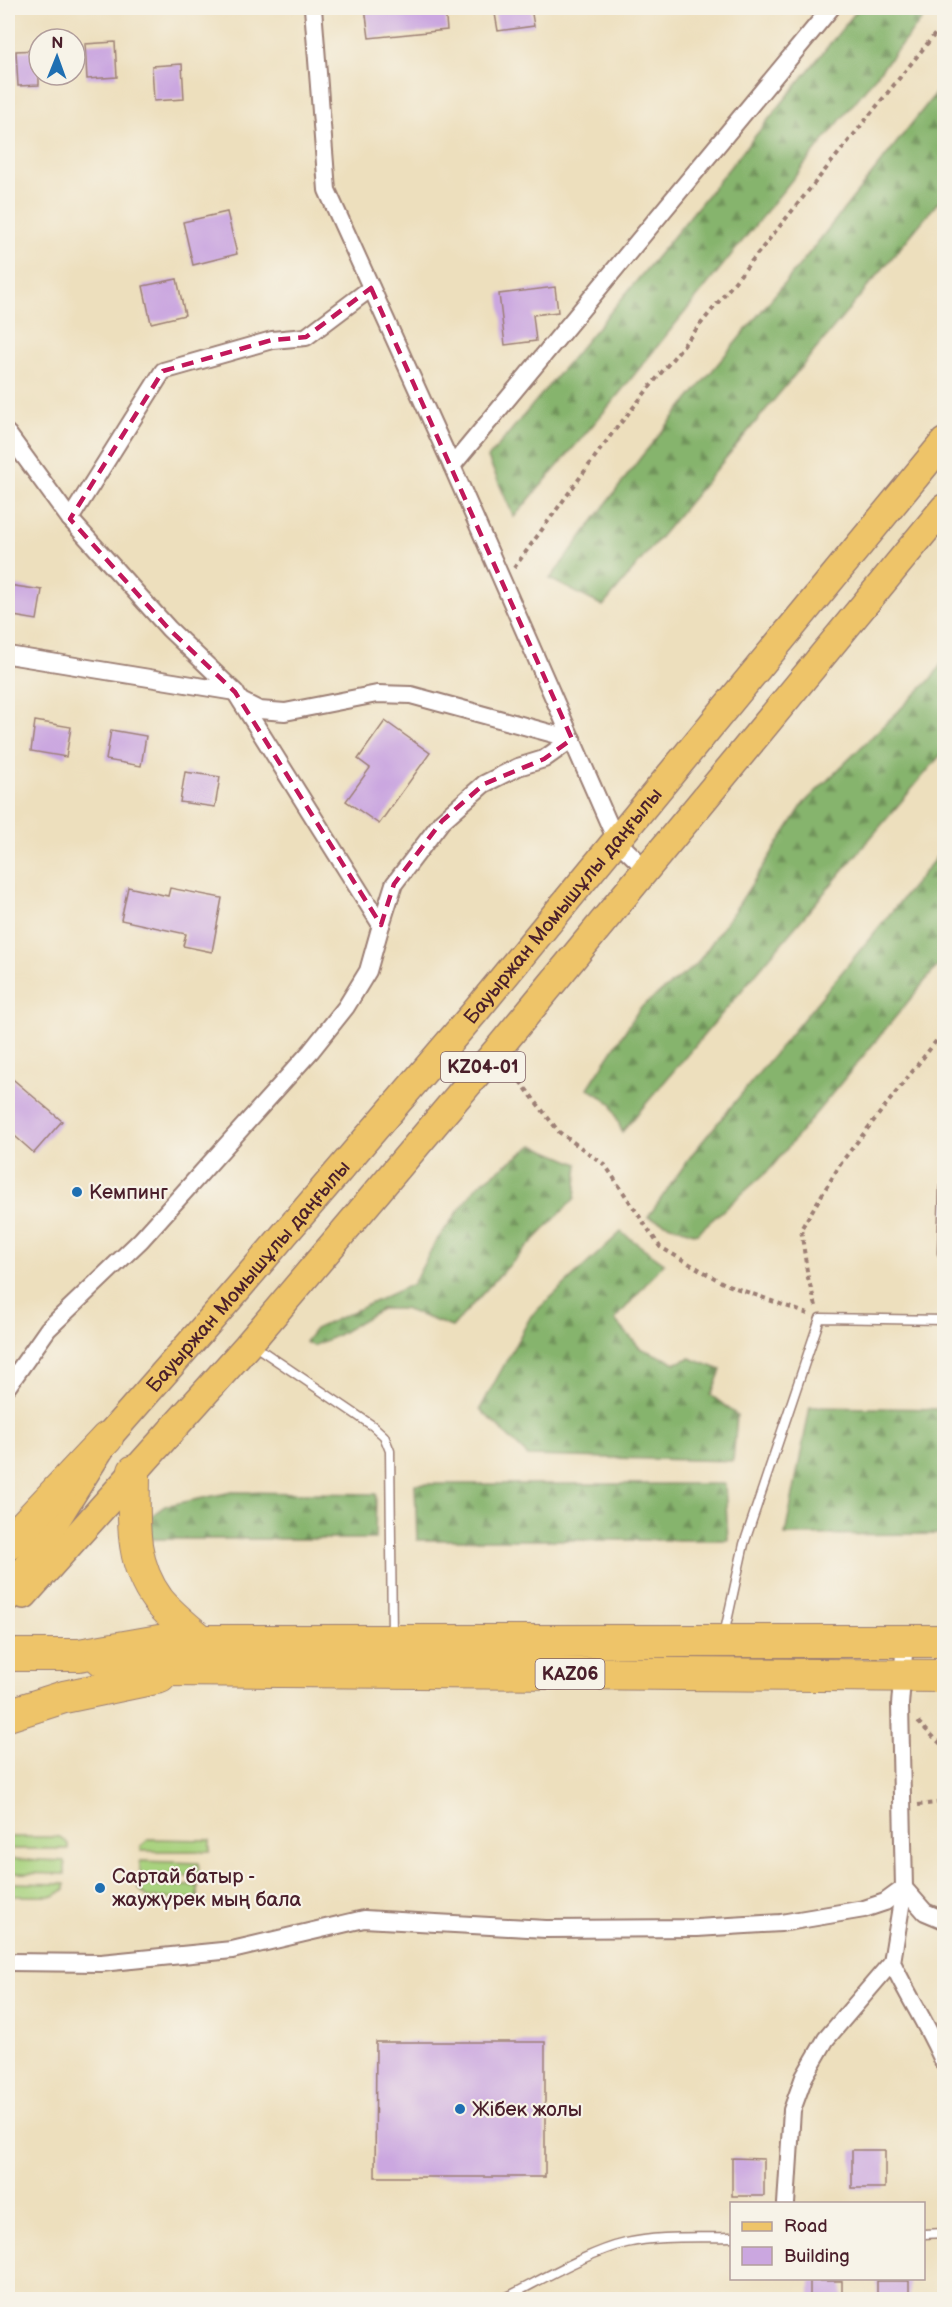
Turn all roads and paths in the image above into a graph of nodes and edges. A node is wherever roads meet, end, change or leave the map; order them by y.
1 (313, 8) edge
2 (831, 8) edge
3 (945, 23) edge
4 (371, 288) junction
5 (8, 434) edge
6 (945, 442) edge
7 (452, 466) junction
8 (945, 508) edge
9 (70, 519) junction
10 (503, 583) junction
11 (8, 655) edge
12 (238, 697) junction
13 (572, 739) junction
14 (616, 840) junction
15 (646, 869) junction
16 (381, 925) junction
17 (945, 1031) edge
18 (498, 1049) junction
19 (945, 1188) edge
20 (945, 1253) edge
21 (820, 1318) junction
22 (945, 1320) edge
23 (250, 1342) junction
24 (8, 1386) edge
25 (107, 1438) junction
26 (134, 1471) junction
27 (8, 1543) edge
28 (8, 1597) edge
29 (8, 1614) edge
30 (905, 1641) junction
31 (945, 1641) edge
32 (392, 1642) junction
33 (723, 1642) junction
34 (8, 1655) edge
35 (199, 1656) junction
36 (945, 1676) edge
37 (901, 1691) junction
38 (8, 1715) edge
39 (945, 1747) edge
40 (945, 1802) edge
41 (903, 1806) junction
42 (904, 1888) junction
43 (945, 1920) edge
44 (8, 1962) edge
45 (892, 1962) junction
46 (945, 2063) edge
47 (786, 2202) edge
48 (945, 2233) edge
49 (925, 2234) edge
50 (730, 2237) edge
51 (501, 2300) edge

1 - 4 street
2 - 7 street
3 - 10 path
4 - 7 street
4 - 9 street
5 - 9 street
6 - 14 main road, Бауыржан Момышұлы даңғылы / KZ04-01
7 - 10 street
8 - 15 main road, Бауыржан Момышұлы даңғылы / KZ04-01
9 - 12 street
10 - 13 street
11 - 12 street
12 - 13 street
12 - 16 street
13 - 14 street
13 - 16 street
14 - 15 street
14 - 25 main road, Бауыржан Момышұлы даңғылы / KZ04-01
15 - 18 main road, Бауыржан Момышұлы даңғылы / KZ04-01
16 - 24 street
17 - 21 path
18 - 21 path
18 - 23 main road, Бауыржан Момышұлы даңғылы / KZ04-01
19 - 20 lane
21 - 22 lane
21 - 33 lane
23 - 26 main road, Бауыржан Момышұлы даңғылы / KZ04-01
23 - 32 lane
25 - 27 highway, KZ04-01
25 - 28 main road, Бауыржан Момышұлы даңғылы / KZ04-01
26 - 29 main road, Бауыржан Момышұлы даңғылы / KZ04-01
26 - 35 highway
30 - 31 highway, KАZ06
30 - 33 highway, KАZ06
30 - 37 street
32 - 33 highway, KАZ06
32 - 35 highway, KАZ06
34 - 35 highway, KАZ06
35 - 37 highway, KАZ06
35 - 38 highway
36 - 37 highway, KАZ06
37 - 39 path
37 - 41 street
40 - 41 path
41 - 42 street
42 - 43 street
42 - 44 street
42 - 45 street
45 - 46 street
45 - 47 street
48 - 49 lane
50 - 51 lane

